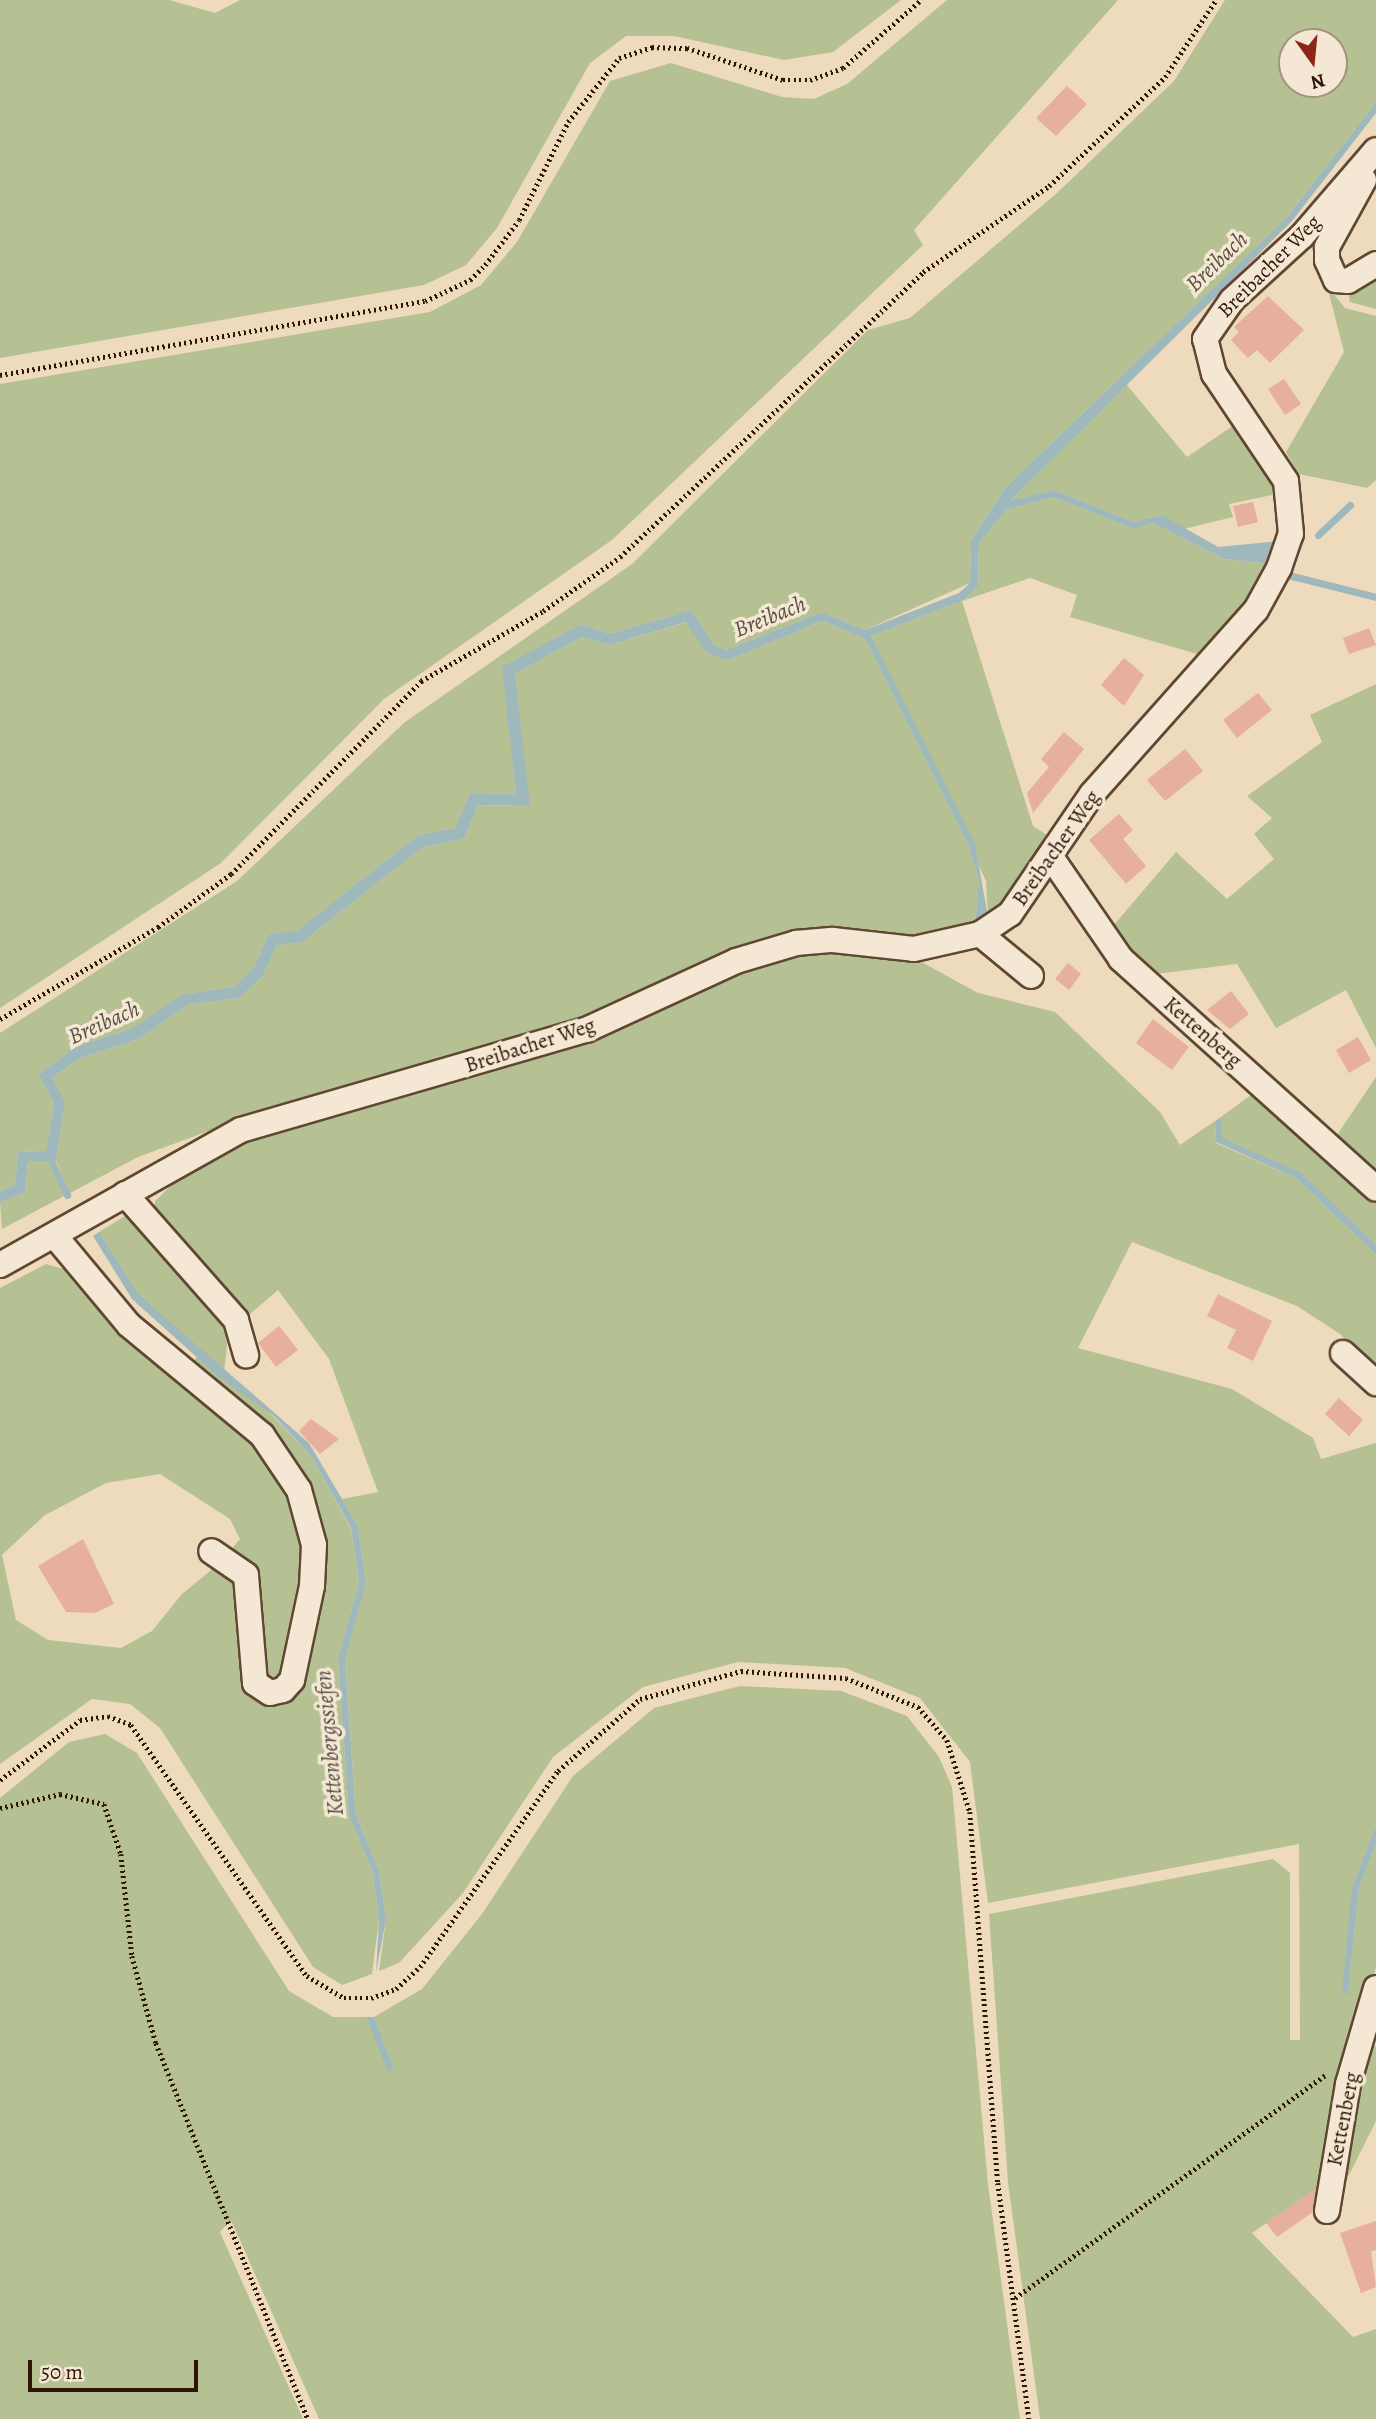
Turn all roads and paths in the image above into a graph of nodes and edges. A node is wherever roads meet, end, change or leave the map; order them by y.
1 (921, 0) edge
2 (1216, 0) edge
3 (1376, 151) edge
4 (1376, 264) edge
5 (0, 374) edge
6 (1051, 858) junction
7 (980, 934) junction
8 (1031, 976) dead end
9 (0, 1019) edge
10 (1376, 1189) edge
11 (125, 1194) junction
12 (54, 1235) junction
13 (0, 1265) edge
14 (1343, 1353) dead end
15 (246, 1356) dead end
16 (1376, 1383) edge
17 (211, 1551) dead end
18 (0, 1780) edge
19 (0, 1808) edge
20 (1376, 1988) edge
21 (1357, 2053) junction
22 (1327, 2211) dead end
23 (1015, 2298) junction
24 (308, 2419) edge
25 (1029, 2419) edge

1 - 5 path
2 - 9 path
3 - 4 street
3 - 6 street, Breibacher Weg
6 - 7 street, Breibacher Weg
6 - 10 street, Kettenberg
7 - 8 street
7 - 11 street, Breibacher Weg
11 - 12 street, Breibacher Weg
11 - 15 street
12 - 13 street, Breibacher Weg
12 - 17 street
14 - 16 street
18 - 23 path
19 - 24 path
20 - 21 street, Kettenberg
21 - 22 street, Kettenberg
21 - 23 path
23 - 25 path

